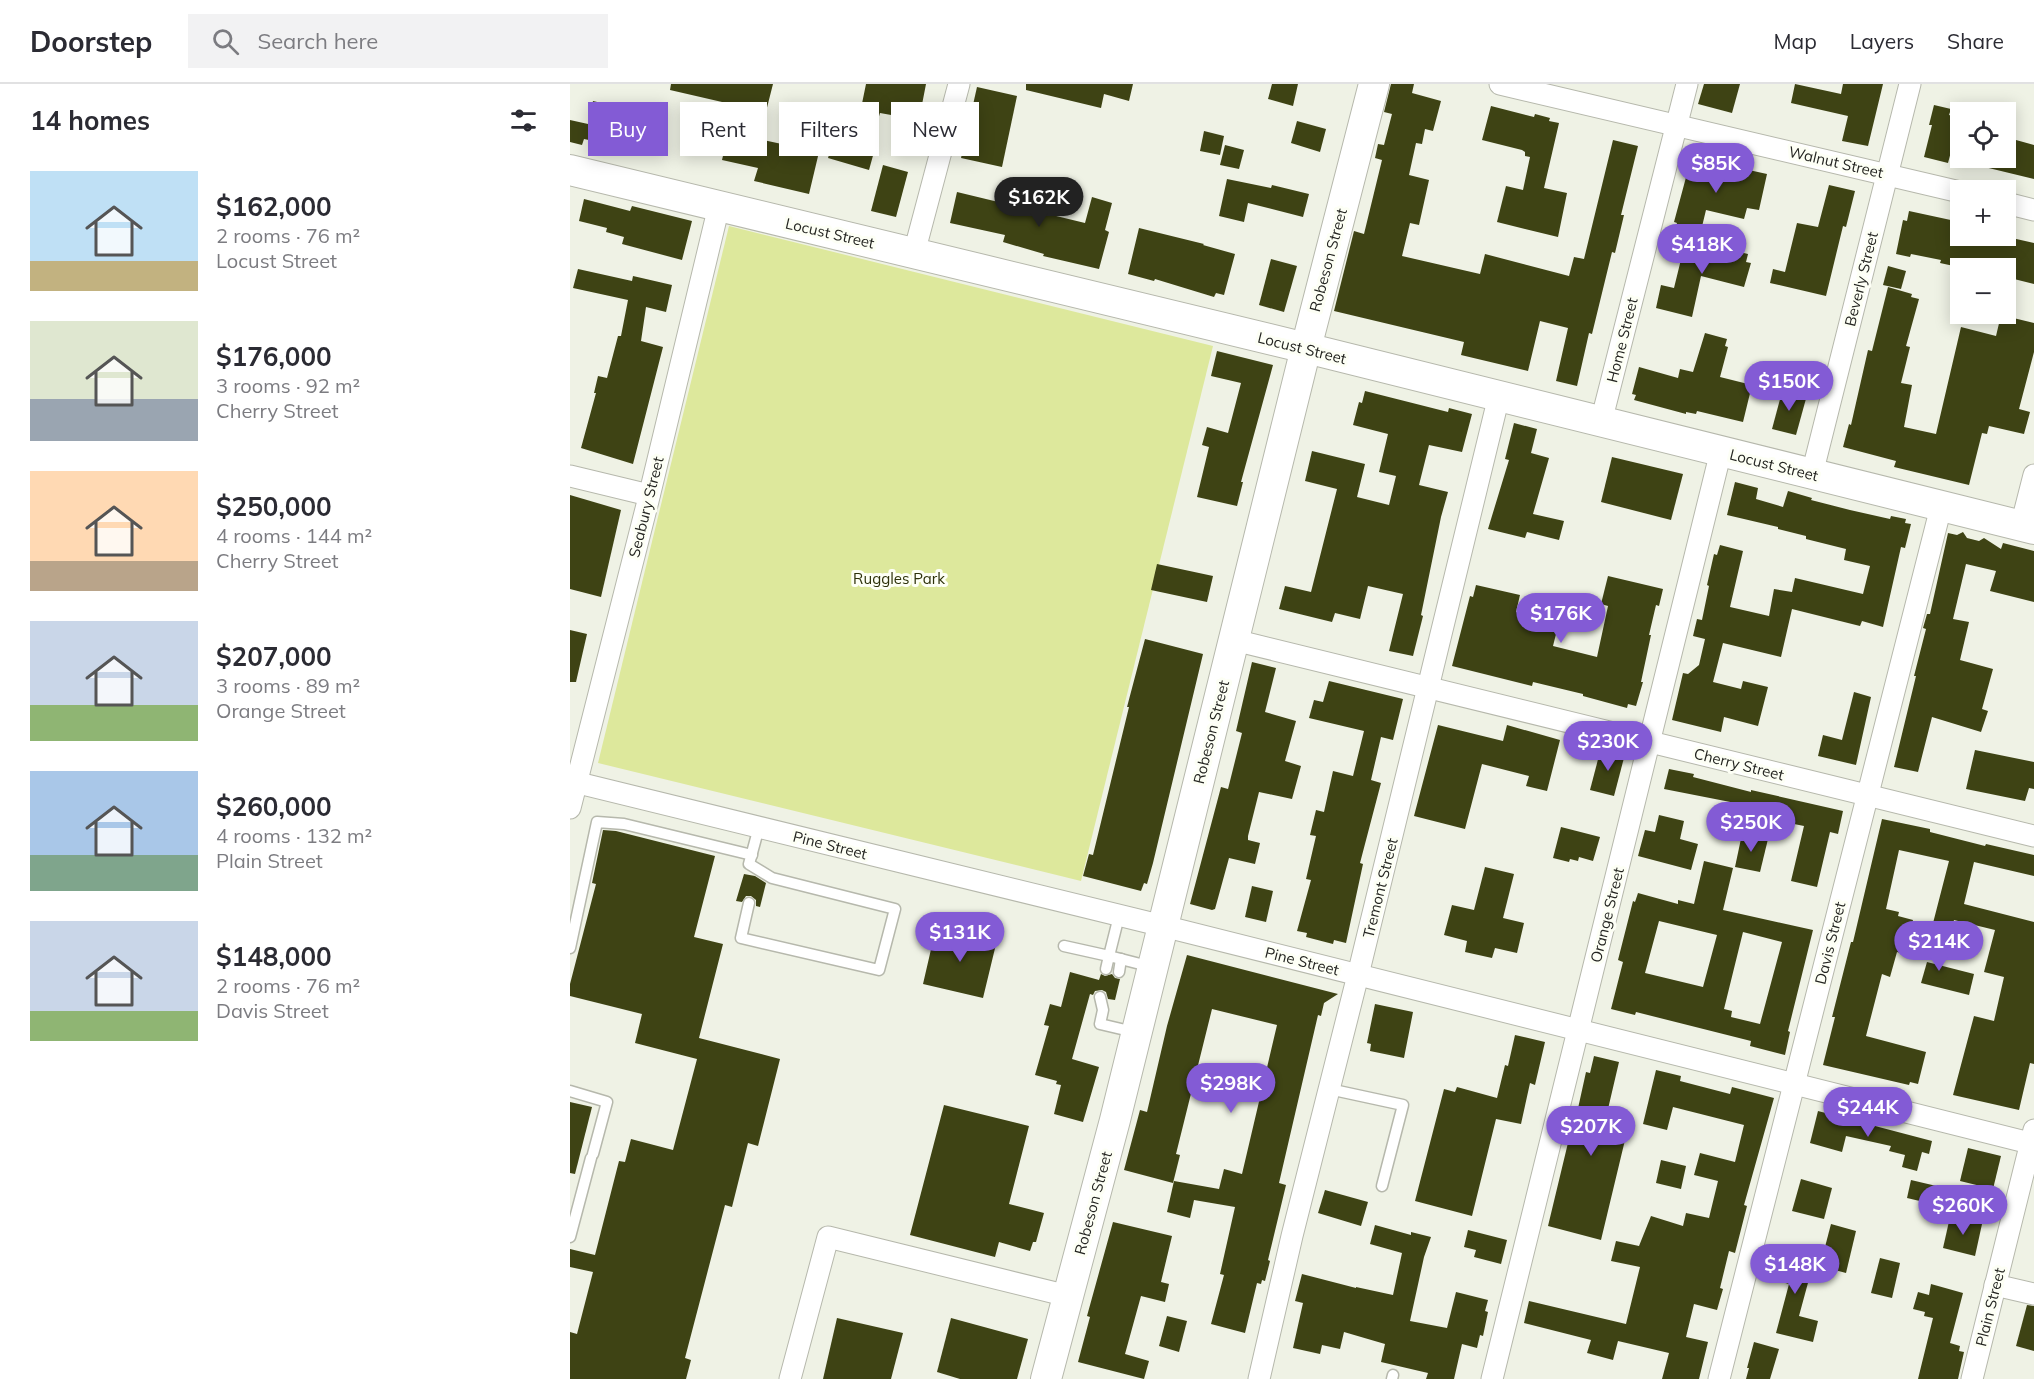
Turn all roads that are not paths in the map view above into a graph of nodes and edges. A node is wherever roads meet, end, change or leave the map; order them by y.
1 (959, 84) edge
2 (1374, 84) edge
3 (1500, 84) edge
4 (1687, 84) edge
5 (1910, 84) edge
6 (1676, 126) junction
7 (570, 170) edge
8 (1888, 174) junction
9 (1950, 190) edge
10 (719, 206) junction
11 (2016, 206) edge
12 (2034, 210) edge
13 (915, 253) junction
14 (1306, 348) junction
15 (1499, 396) junction
16 (1601, 422) junction
17 (1722, 452) junction
18 (1812, 474) junction
19 (570, 476) edge
20 (2034, 476) edge
21 (649, 495) junction
22 (1941, 507) junction
23 (2028, 528) edge
24 (1234, 640) junction
25 (1429, 688) junction
26 (1649, 742) junction
27 (573, 782) edge
28 (1868, 796) junction
29 (570, 808) edge
30 (759, 827) junction
31 (2034, 836) edge
32 (752, 855) junction
33 (749, 903) dead end
34 (1119, 916) junction
35 (1163, 926) junction
36 (1064, 946) dead end
37 (570, 948) edge
38 (1109, 956) junction
39 (1121, 959) junction
40 (1153, 967) junction
41 (1106, 969) dead end
42 (1119, 972) dead end
43 (1358, 975) junction
44 (1100, 997) dead end
45 (1112, 999) dead end
46 (1103, 1010) junction
47 (1578, 1030) junction
48 (1136, 1033) junction
49 (1794, 1084) junction
50 (1329, 1089) junction
51 (570, 1091) edge
52 (2033, 1139) edge
53 (1382, 1186) dead end
54 (570, 1237) edge
55 (1995, 1285) junction
56 (2034, 1294) edge
57 (1068, 1296) junction
58 (790, 1379) edge
59 (1046, 1379) edge
60 (1259, 1379) edge
61 (1491, 1379) edge
62 (1719, 1379) edge
63 (1972, 1379) edge

1 - 13 street
2 - 14 street, Robeson Street
3 - 6 street, Walnut Street
4 - 6 street, Home Street
5 - 8 street, Beverly Street
6 - 8 street, Walnut Street
6 - 16 street, Home Street
7 - 10 street, Locust Street
8 - 9 street, Walnut Street
8 - 18 street, Beverly Street
10 - 13 street, Locust Street
10 - 21 street, Seabury Street
11 - 12 street
13 - 14 street, Locust Street
14 - 15 street, Locust Street
14 - 24 street, Robeson Street
15 - 16 street, Locust Street
15 - 25 street, Tremont Street
16 - 17 street, Locust Street
17 - 18 street, Locust Street
17 - 26 street, Orange Street
18 - 22 street, Locust Street
19 - 21 street
20 - 23 street
21 - 27 street, Seabury Street
22 - 23 street, Locust Street
22 - 28 street, Davis Street
24 - 25 street, Cherry Street
24 - 35 street, Robeson Street
25 - 26 street, Cherry Street
25 - 43 street, Tremont Street
26 - 28 street, Cherry Street
26 - 47 street, Orange Street
27 - 29 street, Seabury Street
27 - 30 street, Pine Street
28 - 31 street, Cherry Street
28 - 49 street, Davis Street
30 - 32 lane
30 - 34 street, Pine Street
32 - 33 lane
32 - 37 lane
34 - 35 street, Pine Street
34 - 38 lane
35 - 40 street, Robeson Street
35 - 43 street, Pine Street
36 - 38 lane
38 - 39 lane
38 - 41 lane
39 - 40 lane
39 - 42 lane
40 - 48 street, Robeson Street
43 - 47 street, Pine Street
43 - 50 street, Tremont Street
44 - 46 lane
45 - 46 lane
46 - 48 lane
47 - 49 street, Pine Street
47 - 61 street, Orange Street
48 - 57 street, Robeson Street
49 - 52 street, Pine Street
49 - 62 street, Davis Street
50 - 53 lane
50 - 60 street, Tremont Street
51 - 54 lane
52 - 55 street, Plain Street
55 - 56 street
55 - 63 street, Plain Street
57 - 58 street
57 - 59 street, Robeson Street

